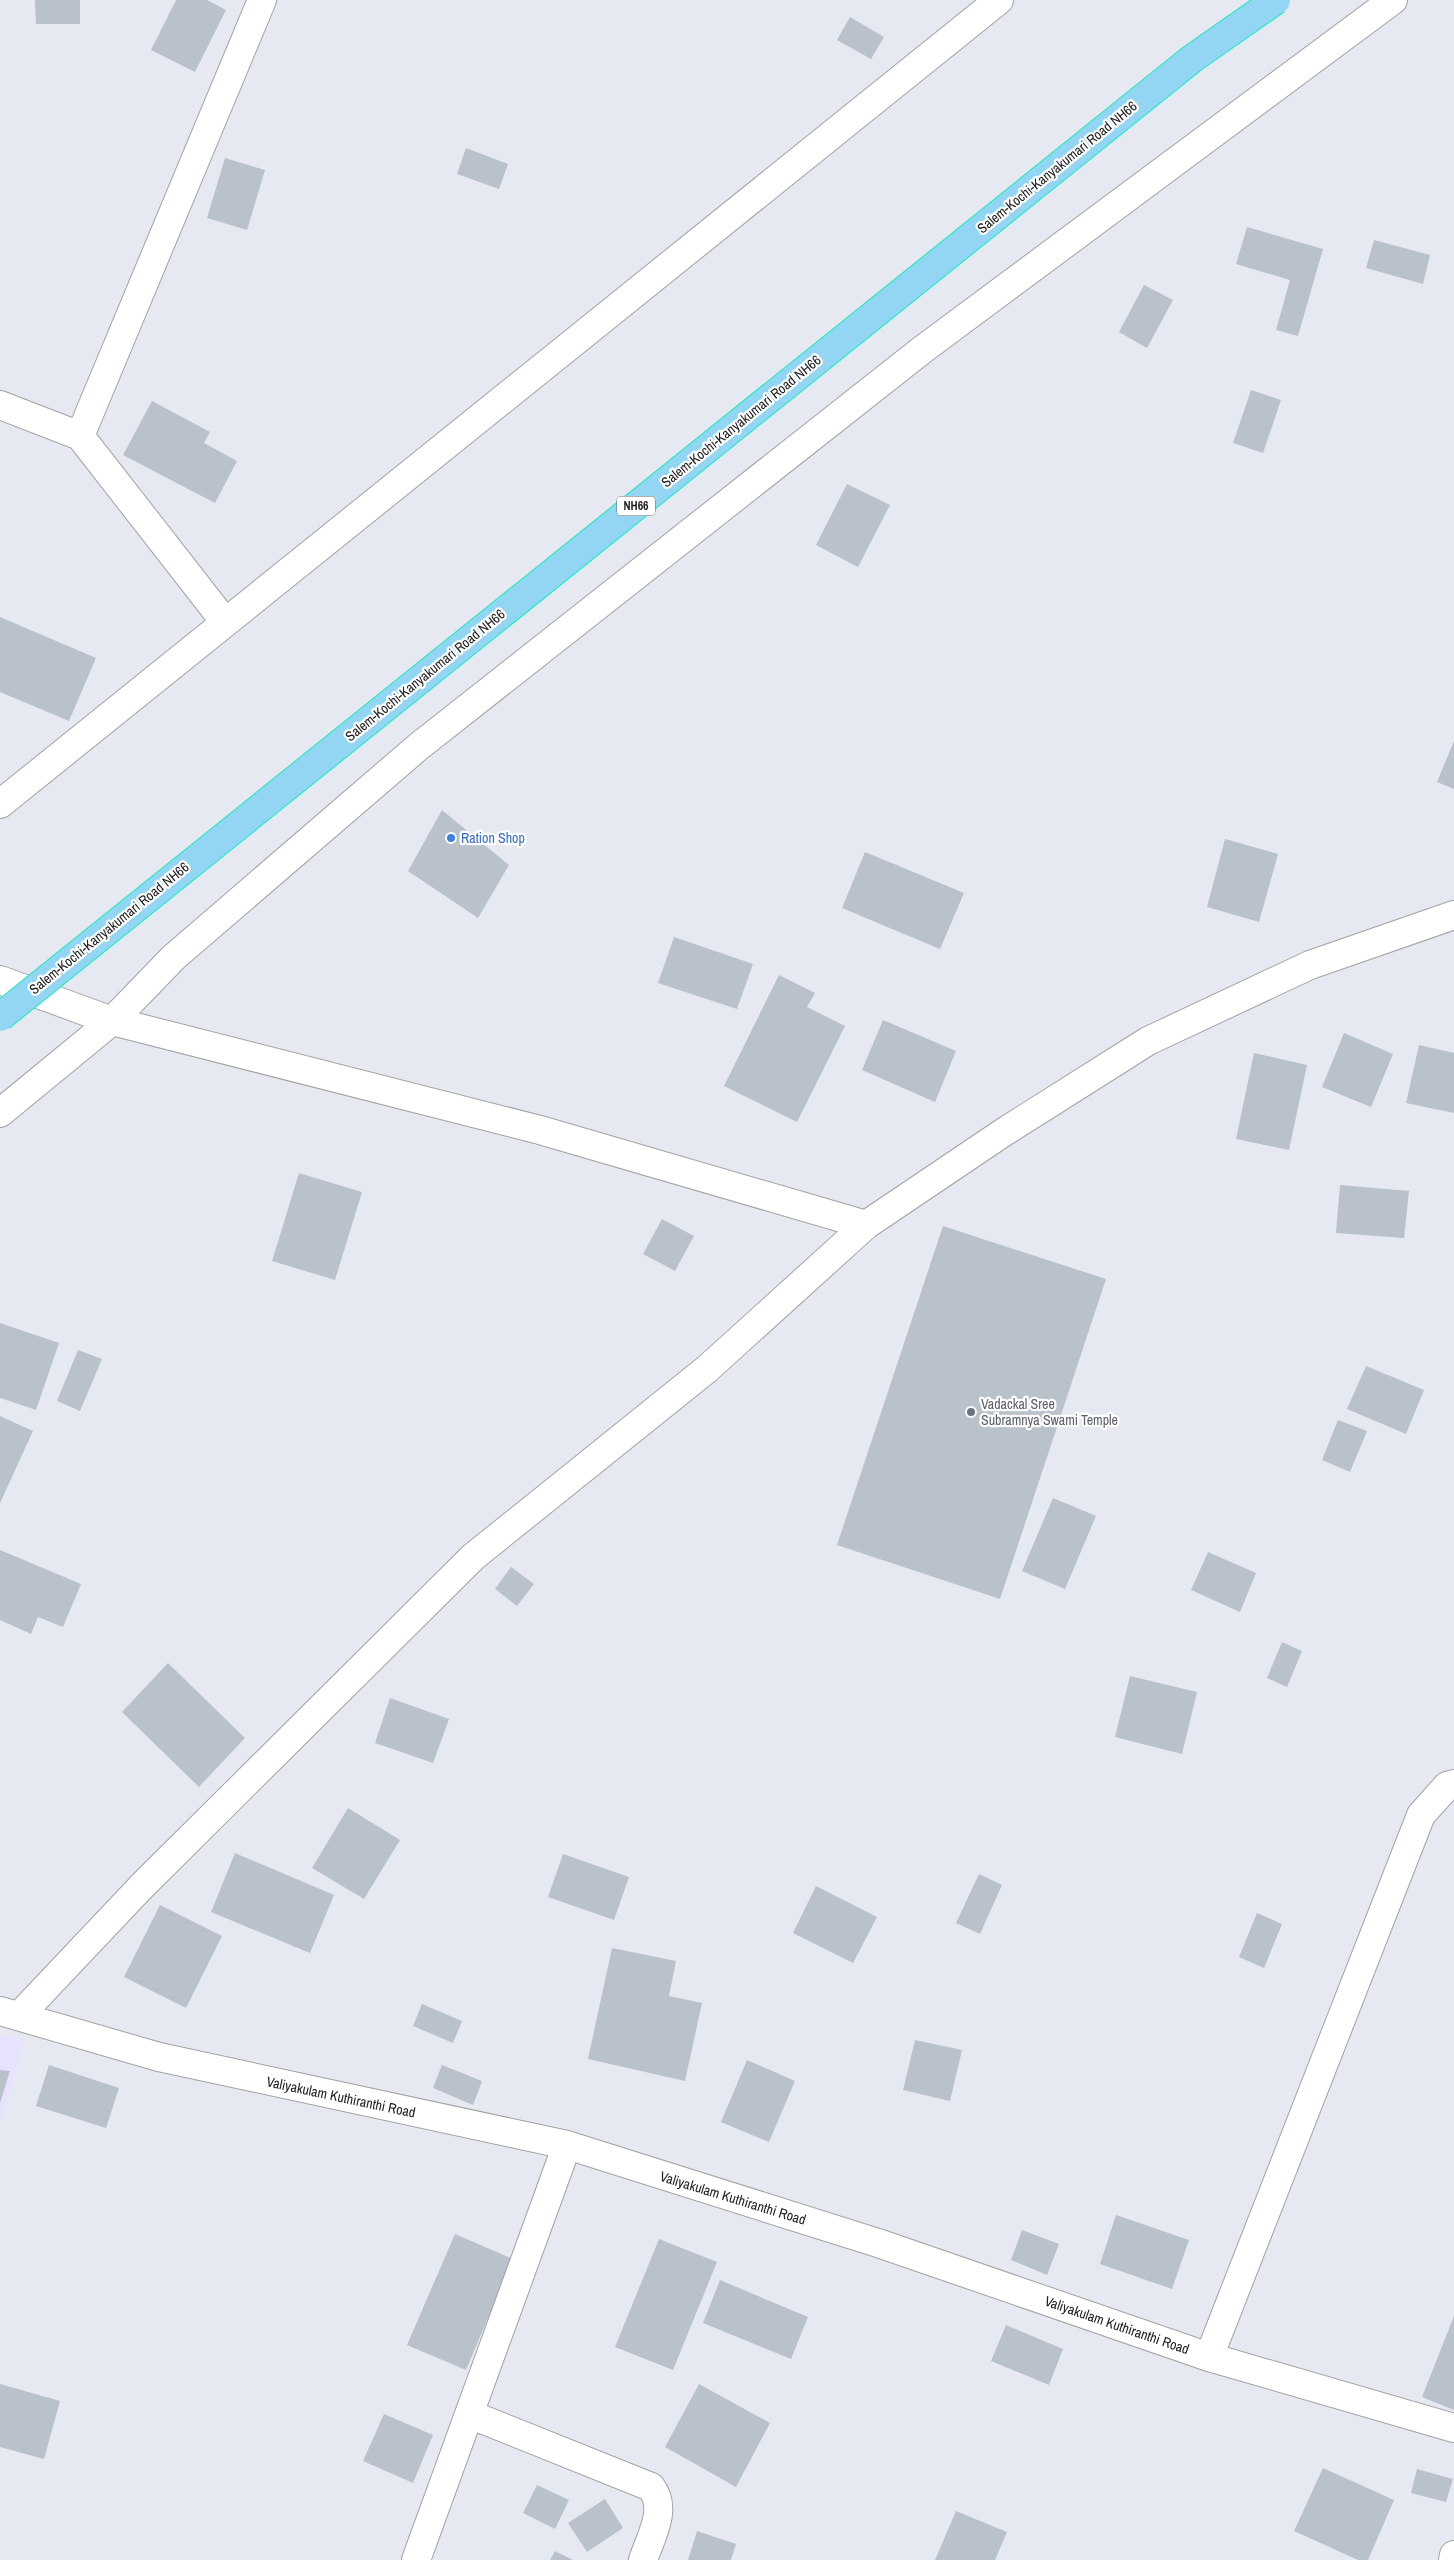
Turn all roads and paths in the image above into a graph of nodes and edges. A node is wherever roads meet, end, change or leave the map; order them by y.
1 (262, 0) edge
2 (999, 0) edge
3 (1276, 0) edge
4 (1393, 0) edge
5 (0, 405) edge
6 (80, 436) junction
7 (225, 622) junction
8 (0, 804) edge
9 (1454, 915) edge
10 (0, 980) edge
11 (0, 1017) edge
12 (112, 1021) junction
13 (0, 1112) edge
14 (866, 1224) junction
15 (1454, 1784) edge
16 (9, 2014) edge
17 (567, 2145) junction
18 (1209, 2357) junction
19 (469, 2414) junction
20 (1454, 2428) edge
21 (1454, 2555) edge
22 (416, 2560) edge
23 (643, 2560) edge
24 (1453, 2560) edge

1 - 6 street
2 - 7 street
3 - 11 highway, Salem-Kochi-Kanyakumari Road NH66 / NH66, bridge
4 - 12 street
5 - 6 street
6 - 7 street
7 - 8 street
9 - 14 street
10 - 12 street
12 - 13 street
12 - 14 street
14 - 16 street
15 - 18 street
16 - 17 street, Valiyakulam Kuthiranthi Road
17 - 18 street, Valiyakulam Kuthiranthi Road
17 - 19 street
18 - 20 street, Valiyakulam Kuthiranthi Road
19 - 22 street
19 - 23 street
21 - 24 street

